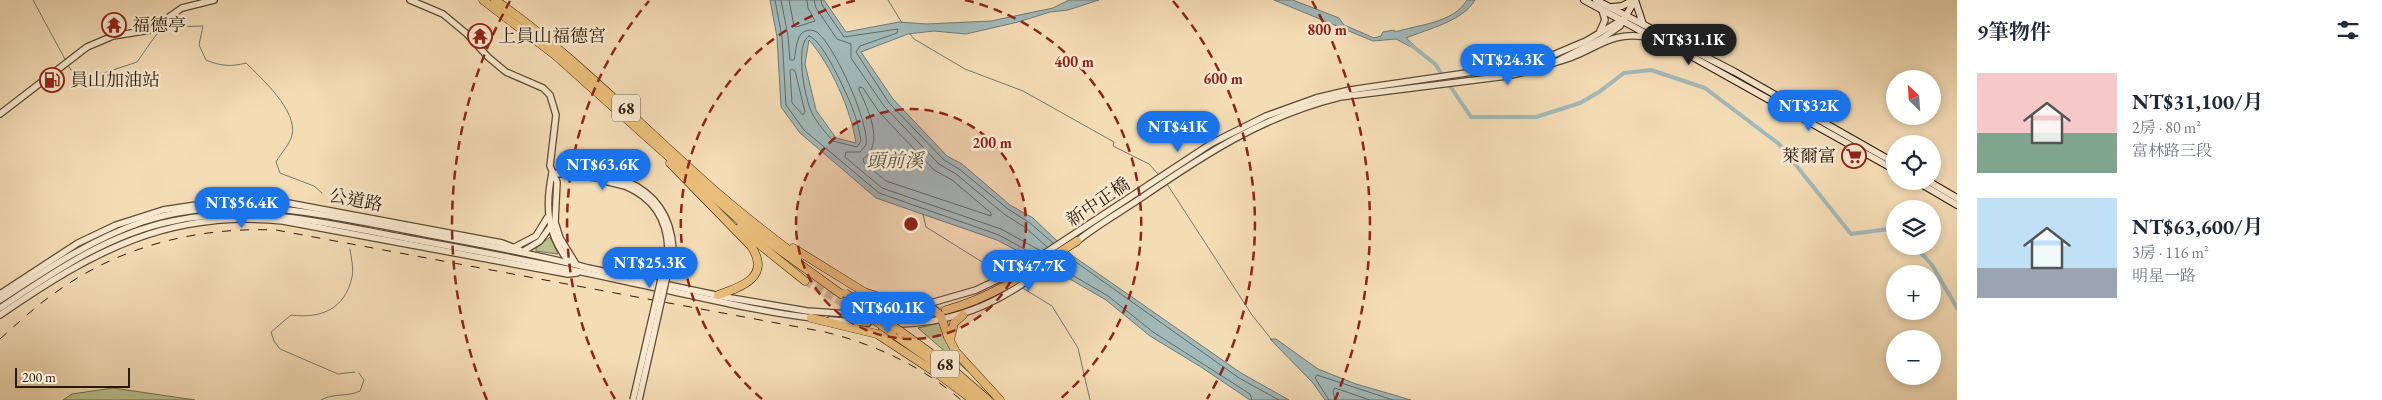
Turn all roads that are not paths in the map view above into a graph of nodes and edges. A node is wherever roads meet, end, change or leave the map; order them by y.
1 (214, 0) edge
2 (410, 0) edge
3 (483, 0) edge
4 (495, 0) edge
5 (1584, 0) edge
6 (1596, 0) edge
7 (1635, 0) edge
8 (1611, 7) junction
9 (1602, 10) junction
10 (1624, 19) junction
11 (1643, 24) junction
12 (1598, 34) junction
13 (1654, 38) junction
14 (1554, 63) junction
15 (1455, 79) junction
16 (0, 114) edge
17 (647, 137) junction
18 (1886, 158) edge
19 (1886, 165) edge
20 (552, 173) junction
21 (625, 183) junction
22 (1941, 189) edge
23 (1931, 190) edge
24 (1957, 198) edge
25 (1957, 205) edge
26 (716, 210) junction
27 (549, 211) junction
28 (555, 215) junction
29 (752, 222) junction
30 (550, 228) junction
31 (1077, 241) junction
32 (516, 247) junction
33 (501, 249) junction
34 (521, 252) junction
35 (509, 257) junction
36 (499, 261) junction
37 (572, 262) junction
38 (579, 273) junction
39 (806, 281) tunnel mouth
40 (864, 292) junction
41 (843, 293) junction
42 (0, 294) edge
43 (718, 295) junction
44 (0, 300) edge
45 (927, 304) junction
46 (0, 308) edge
47 (946, 310) tunnel mouth
48 (874, 314) junction
49 (0, 315) edge
50 (963, 315) junction
51 (811, 318) junction
52 (942, 318) junction
53 (865, 322) junction
54 (882, 324) junction
55 (896, 332) junction
56 (950, 340) junction
57 (892, 344) junction
58 (634, 400) edge
59 (639, 400) edge
60 (973, 400) edge
61 (979, 400) edge
62 (988, 400) edge
63 (1000, 400) edge

1 - 16 street
2 - 20 street
3 - 17 highway, 68
4 - 29 highway, 68
5 - 9 main road
6 - 8 main road
7 - 8 main road
7 - 10 main road
7 - 11 main road
8 - 10 main road
9 - 10 main road
9 - 12 street
10 - 11 main road
10 - 12 street
10 - 13 main road
10 - 14 street
11 - 18 main road
12 - 15 street
13 - 14 street
13 - 19 main road
14 - 15 street
15 - 31 street, 新中正橋
15 - 45 street, 新中正橋
17 - 26 highway
17 - 41 highway, 68
20 - 21 street
20 - 27 street
20 - 28 street
21 - 58 street, bridge
21 - 59 street, bridge
22 - 24 main road
23 - 25 main road
26 - 39 highway
26 - 43 highway
27 - 30 street
27 - 32 street, 公道路
28 - 30 street
28 - 37 street
29 - 40 highway
29 - 41 highway, 68
30 - 34 street
30 - 37 street
31 - 47 highway
31 - 50 street, 新中正橋
32 - 33 street, 公道路
32 - 34 street
32 - 42 street, 公道路
33 - 34 street, 公道路
33 - 44 street, 公道路
34 - 35 street
34 - 37 street, 公道路
35 - 36 street
35 - 38 street, 公道路
35 - 46 street, 公道路
36 - 38 street, 公道路
36 - 49 street, 公道路
37 - 38 street
37 - 43 street, 公道路
38 - 51 street, 新中正橋
40 - 45 highway
40 - 48 highway
41 - 55 highway, 68, bridge
43 - 48 street, 新中正橋
45 - 48 street, 新中正橋
45 - 52 highway
45 - 54 highway
48 - 53 highway
50 - 52 street, 新中正橋
50 - 56 highway
51 - 53 street, 新中正橋
51 - 57 highway
52 - 54 street, 新中正橋
52 - 56 highway
53 - 54 street, 新中正橋
54 - 57 highway
55 - 61 highway, 68
55 - 62 highway, 68
56 - 63 highway
57 - 60 highway

